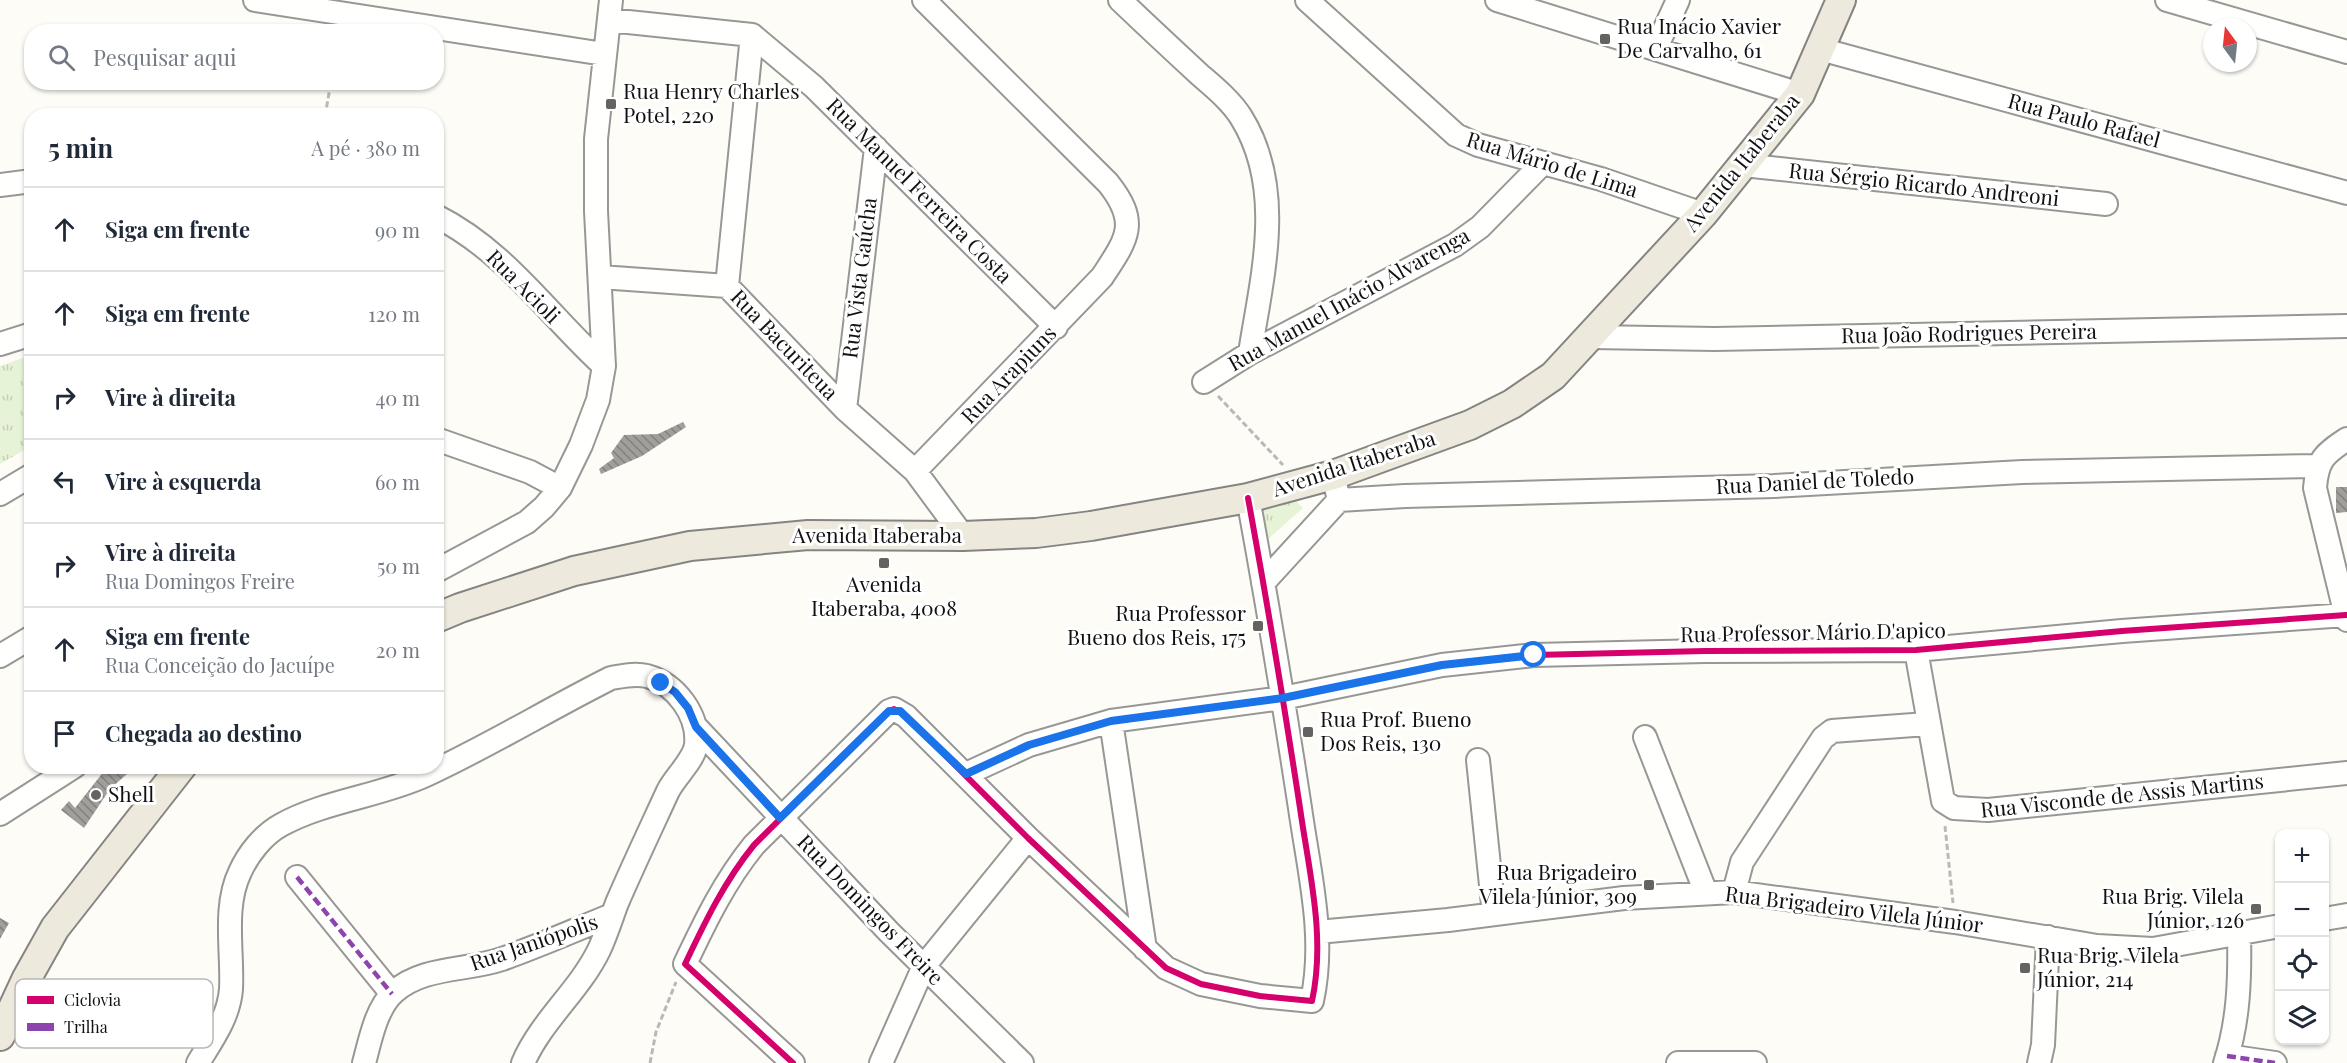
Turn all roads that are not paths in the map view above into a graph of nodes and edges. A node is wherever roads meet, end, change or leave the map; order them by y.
1 (255, 0) edge
2 (924, 0) edge
3 (1120, 0) edge
4 (1307, 0) edge
5 (1497, 0) edge
6 (1678, 0) edge
7 (1841, 0) edge
8 (2167, 0) edge
9 (610, 10) edge
10 (410, 24) edge
11 (444, 29) edge
12 (752, 35) junction
13 (1656, 48) junction
14 (1820, 49) junction
15 (2347, 52) edge
16 (604, 54) junction
17 (1800, 94) junction
18 (876, 148) junction
19 (1542, 164) junction
20 (1743, 165) junction
21 (24, 183) edge
22 (0, 185) edge
23 (2347, 193) edge
24 (2106, 204) dead end
25 (1703, 214) junction
26 (444, 220) edge
27 (600, 277) junction
28 (727, 286) junction
29 (2347, 326) edge
30 (1056, 327) junction
31 (24, 336) edge
32 (1591, 337) junction
33 (0, 344) edge
34 (1250, 353) junction
35 (604, 366) junction
36 (1204, 382) road end
37 (844, 409) junction
38 (2347, 439) edge
39 (444, 442) edge
40 (2316, 466) junction
41 (915, 471) junction
42 (24, 480) edge
43 (560, 488) junction
44 (1336, 488) junction
45 (0, 494) edge
46 (1248, 498) junction
47 (963, 536) junction
48 (444, 567) edge
49 (1263, 582) junction
50 (444, 610) edge
51 (2346, 617) edge
52 (24, 642) edge
53 (1916, 651) junction
54 (0, 656) edge
55 (1283, 698) junction
56 (1111, 721) junction
57 (1927, 724) junction
58 (696, 727) junction
59 (1645, 737) dead end
60 (1478, 760) dead end
61 (444, 761) edge
62 (2347, 773) edge
63 (62, 774) edge
64 (176, 774) edge
65 (418, 774) edge
66 (966, 774) junction
67 (0, 814) edge
68 (780, 818) junction
69 (1028, 838) junction
70 (297, 877) dead end
71 (1734, 892) junction
72 (1706, 893) junction
73 (1494, 914) junction
74 (612, 915) junction
75 (2347, 915) edge
76 (2329, 918) edge
77 (2275, 927) edge
78 (1318, 932) junction
79 (2239, 933) junction
80 (2048, 937) junction
81 (1145, 949) junction
82 (924, 966) junction
83 (27, 978) edge
84 (15, 992) edge
85 (392, 994) junction
86 (15, 1004) edge
87 (0, 1010) edge
88 (0, 1036) edge
89 (213, 1039) edge
90 (207, 1048) edge
91 (2226, 1059) edge
92 (198, 1063) edge
93 (364, 1063) edge
94 (523, 1063) edge
95 (793, 1063) edge
96 (881, 1063) edge
97 (1023, 1063) edge
98 (1678, 1063) edge
99 (1755, 1063) edge
100 (2039, 1063) edge
101 (2275, 1063) edge

1 - 10 street
2 - 30 street, Rua Arapiuns
3 - 34 street
4 - 19 street, Rua Mário de Lima
5 - 13 street
6 - 13 street
7 - 14 main road, Avenida Itaberaba
8 - 15 street
9 - 12 street
9 - 16 street
11 - 16 street
12 - 18 street, Rua Manuel Ferreira Costa
12 - 28 street, Rua Bacuriteua
13 - 17 street
14 - 17 main road, Avenida Itaberaba
14 - 23 street, Rua Paulo Rafael
16 - 27 street
17 - 20 main road, Avenida Itaberaba
18 - 30 street, Rua Manuel Ferreira Costa
18 - 37 street, Rua Vista Gaúcha
19 - 25 street, Rua Mário de Lima
19 - 34 street, Rua Manuel Inácio Alvarenga
20 - 24 street, Rua Sérgio Ricardo Andreoni
20 - 25 main road, Avenida Itaberaba
21 - 22 street
25 - 32 main road, Avenida Itaberaba
26 - 35 street, Rua Acioli
27 - 28 street
27 - 35 street
28 - 37 street, Rua Bacuriteua
29 - 32 street, Rua João Rodrigues Pereira
30 - 41 street, Rua Arapiuns
31 - 33 street
32 - 44 main road, Avenida Itaberaba
34 - 36 street, Rua Manuel Inácio Alvarenga
35 - 43 street
37 - 41 street, Rua Bacuriteua
38 - 40 street
39 - 43 street
40 - 44 street, Rua Daniel de Toledo
40 - 51 street
41 - 47 street, Rua Bacuriteua
42 - 45 street
43 - 48 street
44 - 46 main road, Avenida Itaberaba
44 - 49 street
46 - 47 main road, Avenida Itaberaba
46 - 49 street
47 - 50 main road, Avenida Itaberaba
49 - 55 street
51 - 53 street, Rua Professor Mário D'apico
52 - 54 street
53 - 55 street, Rua Professor Mário D'apico
53 - 57 street
55 - 56 street, Rua Professor Mário D'apico
55 - 78 street
56 - 66 street, Rua Professor Mário D'apico
56 - 81 street
57 - 62 street, Rua Visconde de Assis Martins
57 - 71 street
58 - 61 street, Rua Domingos Freire
58 - 68 street, Rua Domingos Freire
58 - 74 street
59 - 72 street
60 - 73 street
63 - 67 street
64 - 83 main road
65 - 89 street, Rua Domingos Freire
66 - 68 street
66 - 69 street
68 - 82 street, Rua Domingos Freire
68 - 95 street
69 - 81 street
69 - 82 street
70 - 85 street
71 - 72 street, Rua Brigadeiro Vilela Júnior
71 - 80 street, Rua Brigadeiro Vilela Júnior
72 - 73 street, Rua Brigadeiro Vilela Júnior
73 - 78 street, Rua Brigadeiro Vilela Júnior
74 - 85 street, Rua Janiópolis
74 - 94 street
75 - 76 street
77 - 79 street, Rua Brigadeiro Vilela Júnior
78 - 81 street
79 - 80 street, Rua Brigadeiro Vilela Júnior
79 - 91 street
80 - 100 street
82 - 96 street
82 - 97 street, Rua Domingos Freire
84 - 87 main road
85 - 93 street
86 - 88 main road
90 - 92 street, Rua Domingos Freire
91 - 101 street
98 - 99 street

